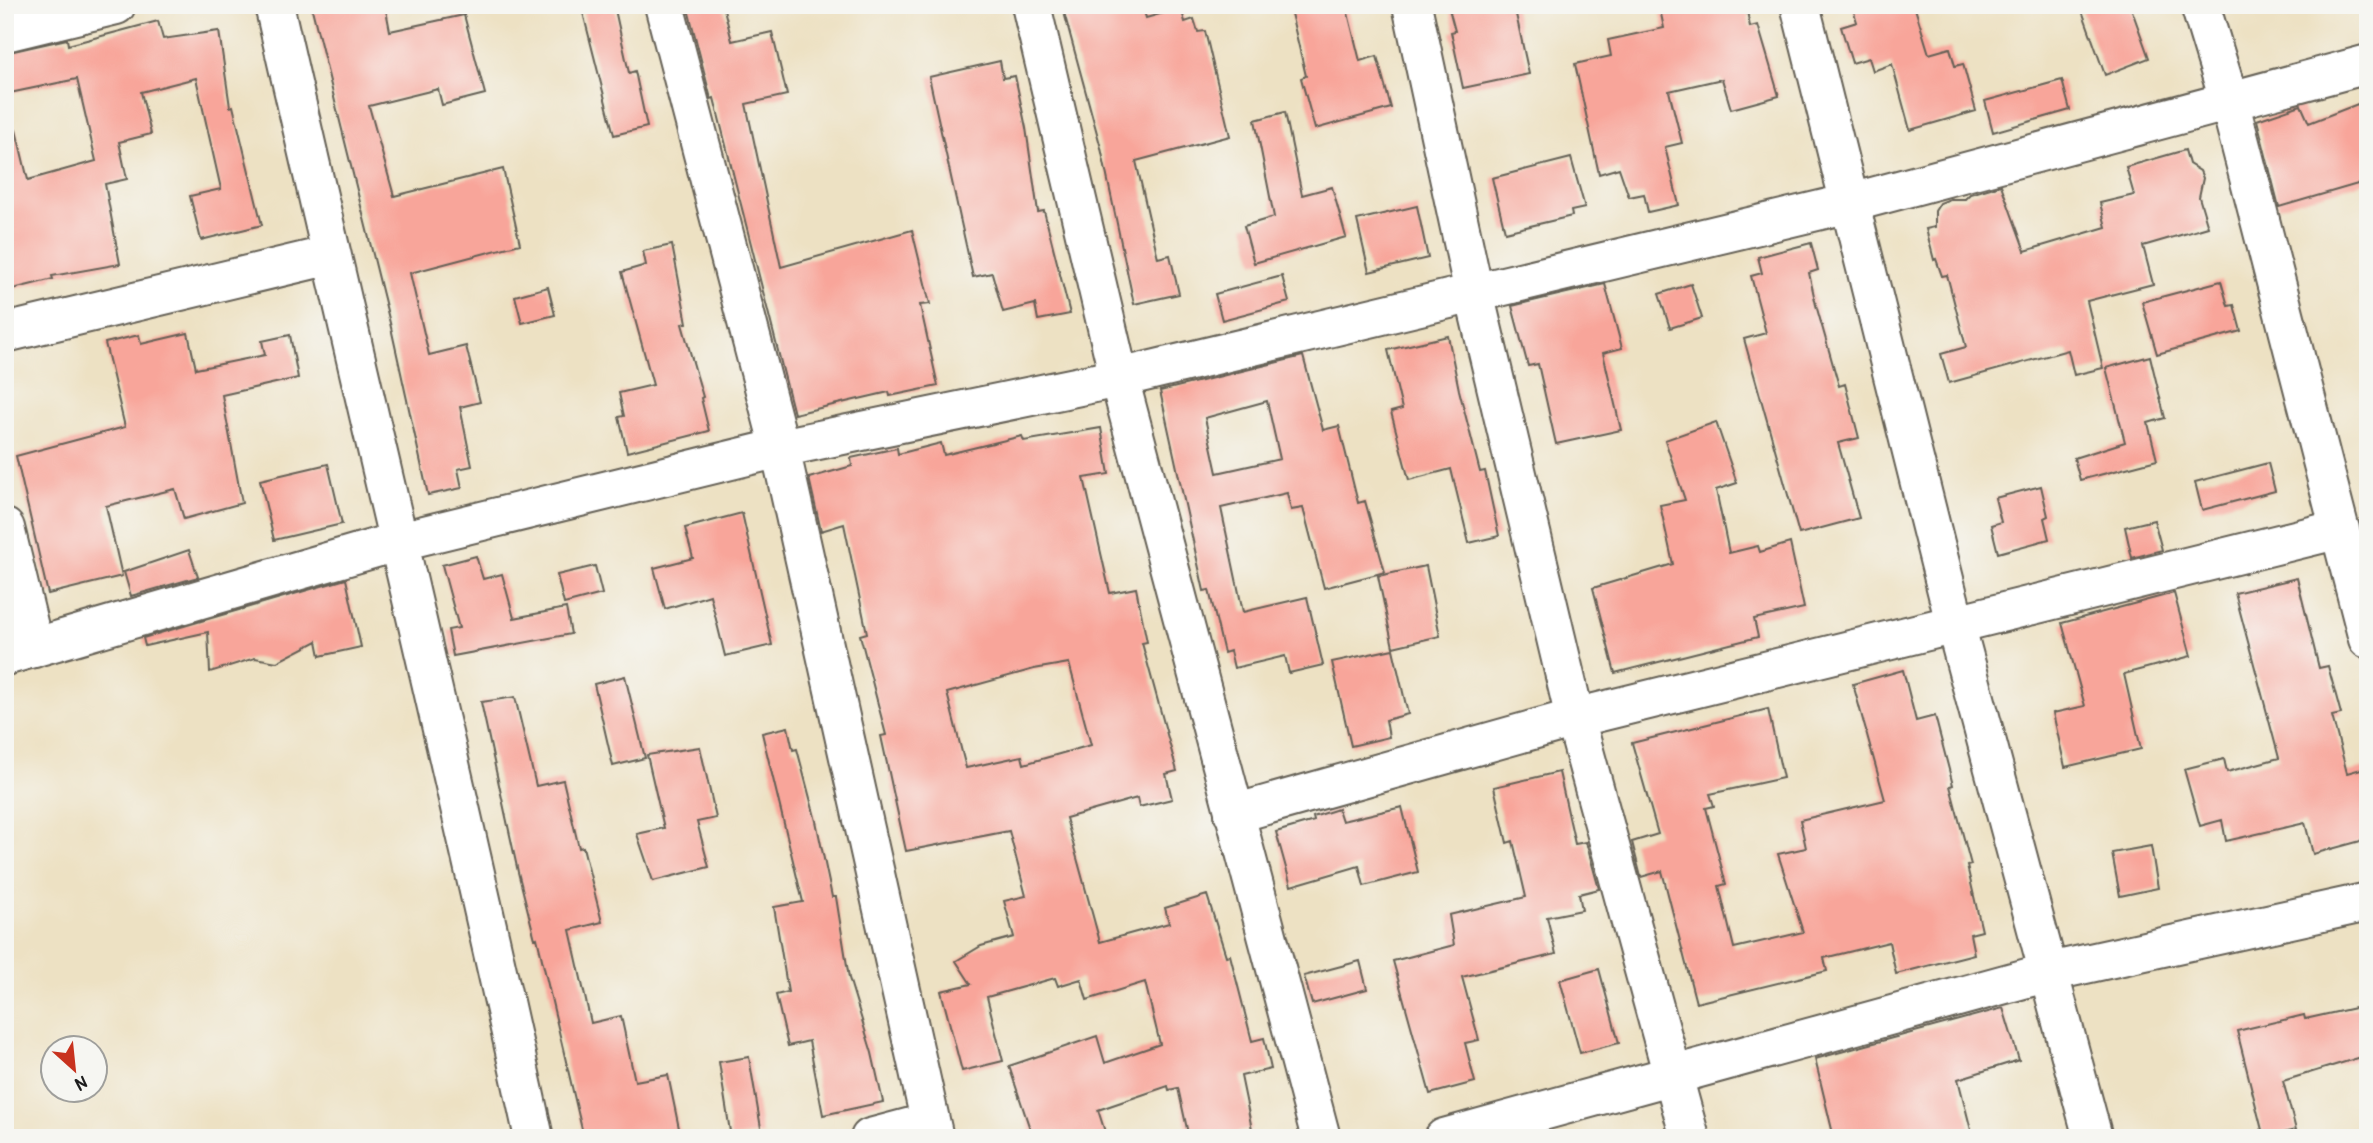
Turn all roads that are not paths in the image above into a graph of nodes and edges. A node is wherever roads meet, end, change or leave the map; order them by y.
1 (116, 5) edge
2 (274, 5) edge
3 (664, 5) edge
4 (1031, 5) edge
5 (1412, 5) edge
6 (1800, 5) edge
7 (2200, 5) edge
8 (5, 32) edge
9 (2368, 64) edge
10 (2229, 100) junction
11 (1850, 203) junction
12 (331, 255) junction
13 (1474, 293) junction
14 (5, 333) edge
15 (1119, 378) junction
16 (780, 448) junction
17 (5, 528) edge
18 (2340, 529) junction
19 (397, 542) junction
20 (1956, 627) junction
21 (2368, 639) edge
22 (20, 652) edge
23 (1575, 718) junction
24 (1234, 814) junction
25 (2368, 902) edge
26 (2049, 972) junction
27 (1674, 1073) junction
28 (932, 1130) edge
29 (534, 1138) edge
30 (870, 1138) edge
31 (1321, 1138) edge
32 (1444, 1138) edge
33 (1690, 1138) edge
34 (2093, 1138) edge

1 - 8 street
2 - 12 street
3 - 16 street
4 - 15 street
5 - 13 street
6 - 11 street
7 - 10 street
9 - 10 street
10 - 11 street
10 - 18 street
11 - 13 street
11 - 20 street
12 - 14 street
12 - 19 street
13 - 15 street
13 - 23 street
15 - 16 street
15 - 24 street
16 - 19 street
16 - 28 street
17 - 22 street
18 - 20 street
18 - 21 street
19 - 22 street
19 - 29 street
20 - 23 street
20 - 26 street
23 - 24 street
23 - 27 street
24 - 31 street
25 - 26 street
26 - 27 street
26 - 34 street
27 - 32 street
27 - 33 street
28 - 30 street

